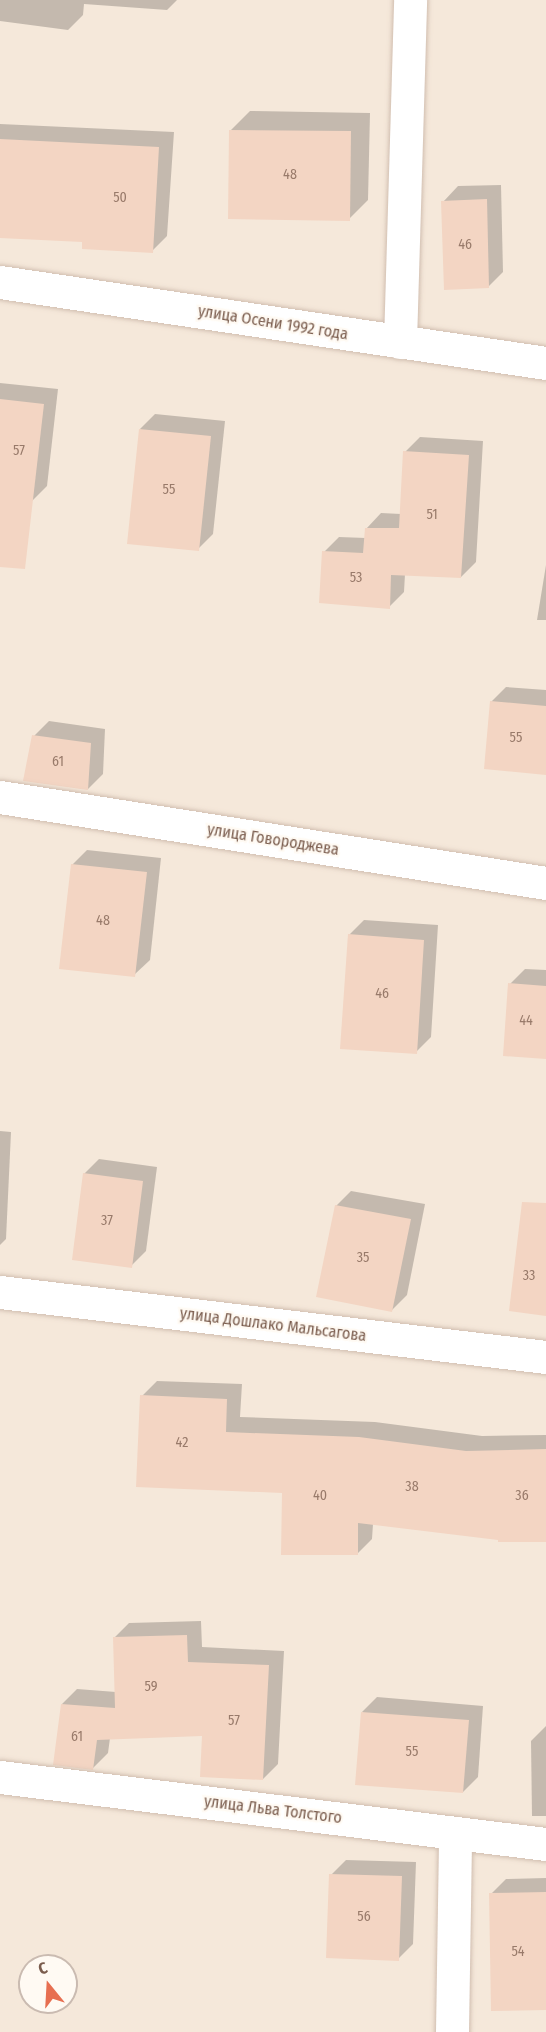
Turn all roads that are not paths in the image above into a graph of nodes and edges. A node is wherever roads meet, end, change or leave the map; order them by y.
1 (410, 0) edge
2 (0, 282) edge
3 (400, 342) junction
4 (546, 363) edge
5 (0, 797) edge
6 (546, 883) edge
7 (0, 1292) edge
8 (546, 1357) edge
9 (0, 1777) edge
10 (455, 1833) junction
11 (546, 1844) edge
12 (452, 2032) edge

1 - 3 street
2 - 3 street, улица Осени 1992 года
3 - 4 street, улица Осени 1992 года
5 - 6 street, улица Говороджева
7 - 8 street, улица Дошлако Мальсагова
9 - 10 street, улица Льва Толстого
10 - 11 street, улица Льва Толстого
10 - 12 street

